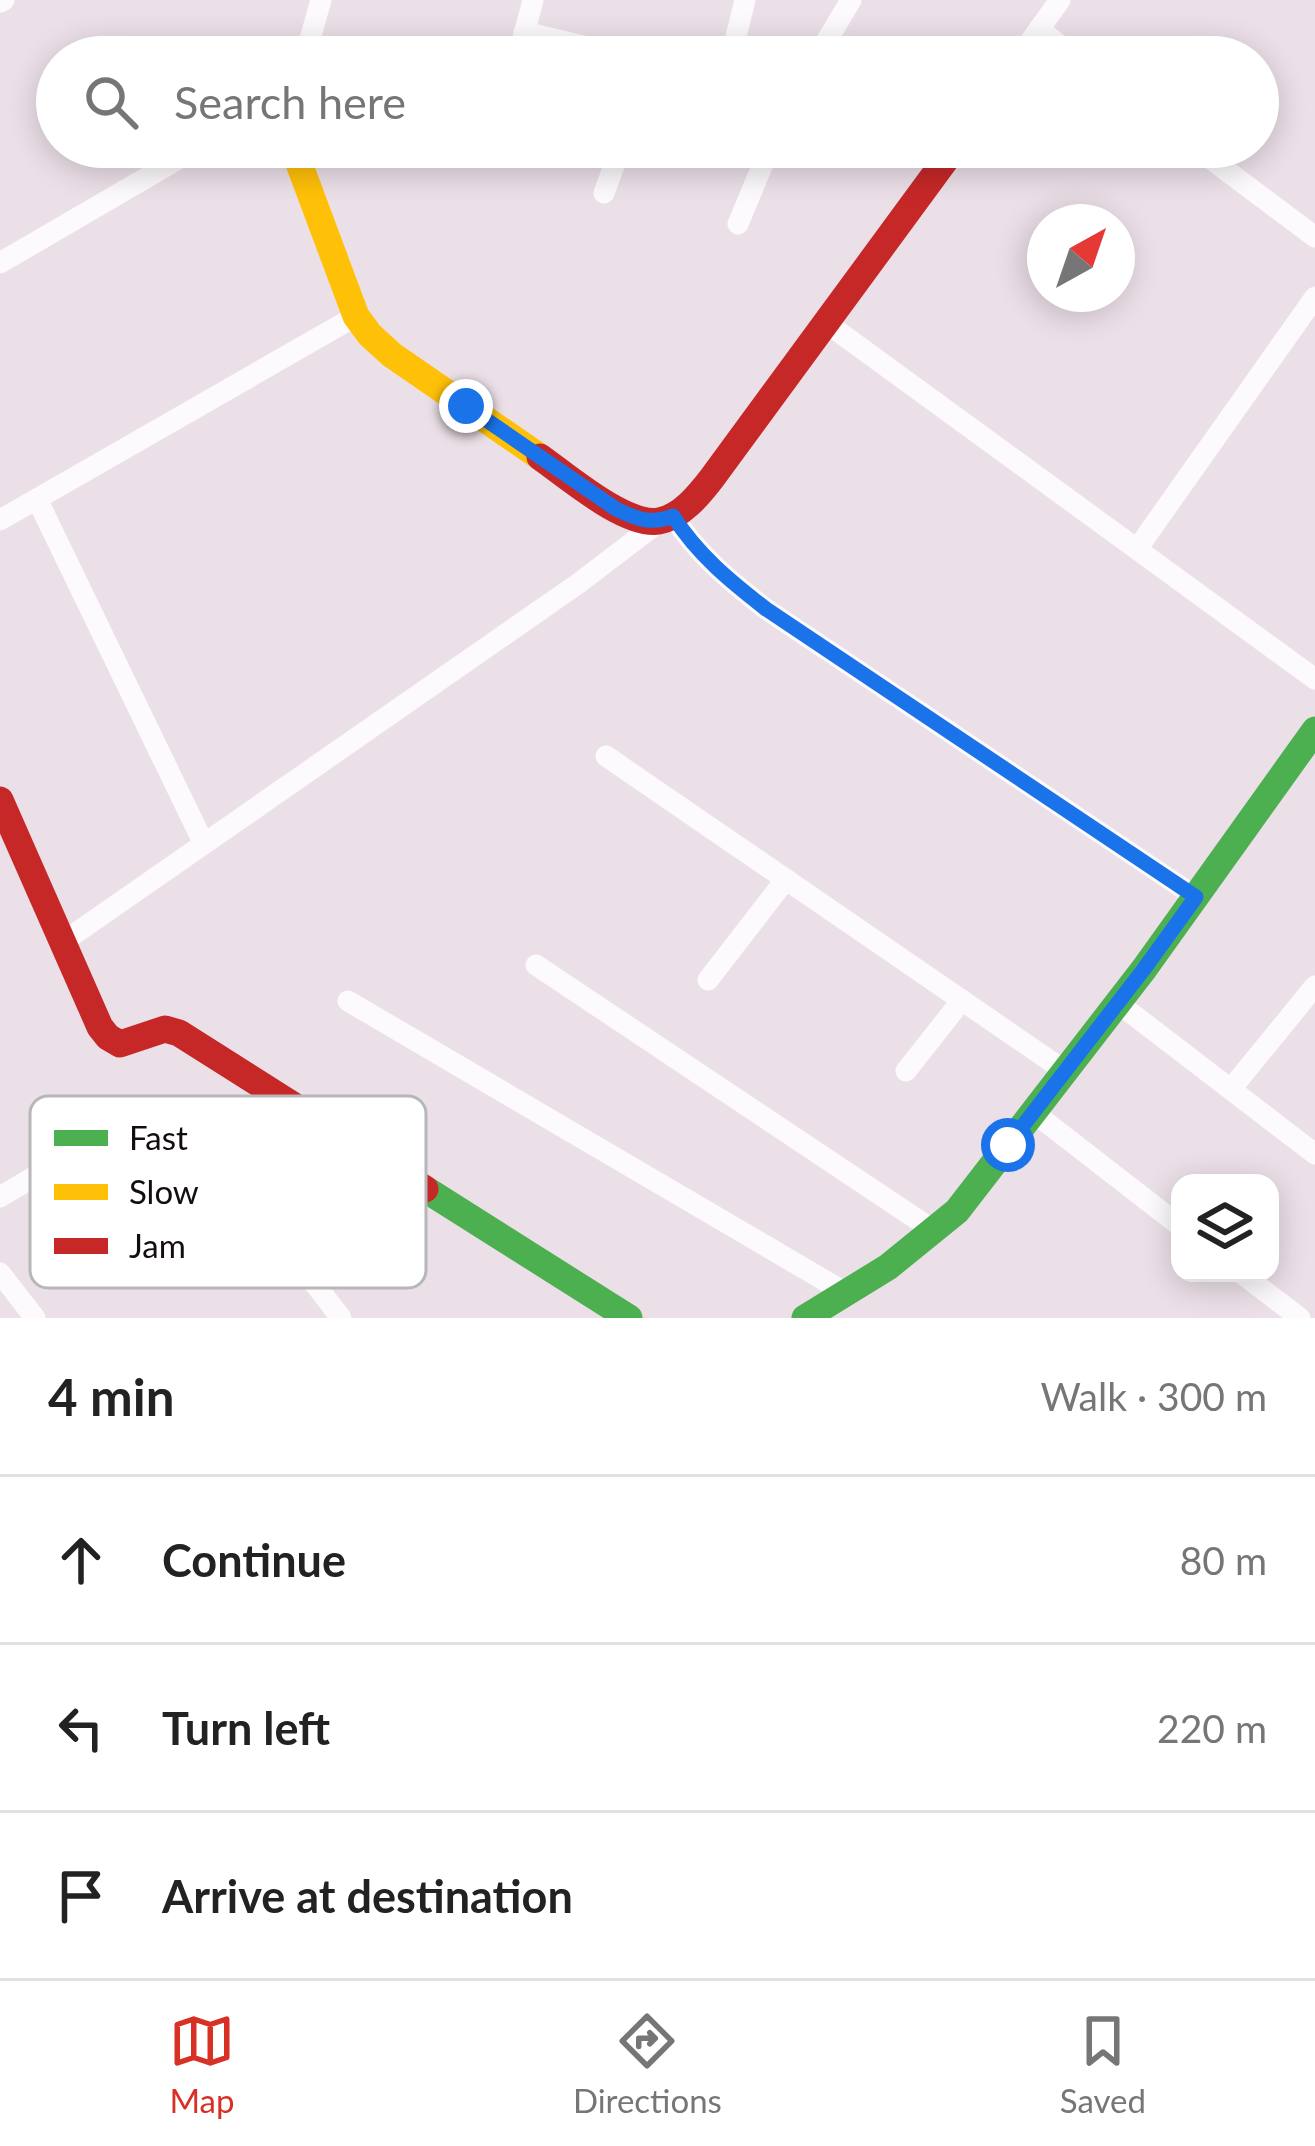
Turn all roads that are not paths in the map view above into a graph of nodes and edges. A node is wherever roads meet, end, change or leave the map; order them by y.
1 (321, 0) edge
2 (533, 0) edge
3 (745, 0) edge
4 (851, 0) edge
5 (1060, 0) edge
6 (1039, 29) junction
7 (524, 32) junction
8 (311, 36) edge
9 (523, 36) edge
10 (541, 36) edge
11 (736, 36) edge
12 (830, 36) edge
13 (1034, 36) edge
14 (1048, 36) edge
15 (163, 168) edge
16 (301, 168) edge
17 (613, 168) edge
18 (761, 168) edge
19 (940, 168) edge
20 (1223, 168) edge
21 (604, 193) dead end
22 (738, 224) dead end
23 (1315, 237) edge
24 (0, 262) edge
25 (1315, 297) edge
26 (356, 316) junction
27 (828, 324) junction
28 (37, 499) junction
29 (666, 519) junction
30 (0, 520) edge
31 (1137, 549) junction
32 (1315, 679) edge
33 (1315, 730) edge
34 (606, 756) dead end
35 (0, 800) edge
36 (203, 842) junction
37 (786, 879) junction
38 (1196, 897) junction
39 (63, 942) junction
40 (536, 965) dead end
41 (708, 980) dead end
42 (1315, 986) edge
43 (962, 1000) junction
44 (348, 1001) dead end
45 (1118, 1003) junction
46 (906, 1071) dead end
47 (1065, 1071) junction
48 (1231, 1089) junction
49 (278, 1096) edge
50 (1033, 1112) junction
51 (1315, 1154) edge
52 (30, 1179) edge
53 (426, 1189) edge
54 (0, 1197) edge
55 (1171, 1219) edge
56 (933, 1230) junction
57 (0, 1273) edge
58 (1253, 1282) edge
59 (318, 1288) edge
60 (846, 1293) junction
61 (35, 1318) edge
62 (341, 1318) edge
63 (629, 1318) edge
64 (805, 1318) edge
65 (1300, 1318) edge

1 - 8 street
2 - 7 street
3 - 11 street
4 - 12 street
5 - 6 street
6 - 13 street
6 - 14 street
7 - 9 street
7 - 10 street
15 - 24 street
16 - 26 street
17 - 21 street
18 - 22 street
19 - 27 street
20 - 23 street
25 - 31 street
26 - 28 street
26 - 29 street
27 - 29 street
27 - 31 street
28 - 30 street
28 - 36 street
29 - 36 street
29 - 38 street
31 - 32 street
33 - 38 street
34 - 37 street
35 - 39 street
36 - 39 street
37 - 41 street
37 - 43 street
38 - 45 street
39 - 49 street
40 - 56 street
42 - 48 street
43 - 46 street
43 - 47 street
44 - 60 street
45 - 47 street
45 - 48 street
47 - 50 street
48 - 51 street
50 - 55 street
50 - 56 street
52 - 54 street
53 - 63 street
56 - 60 street
57 - 61 street
58 - 65 street
59 - 62 street
60 - 64 street

